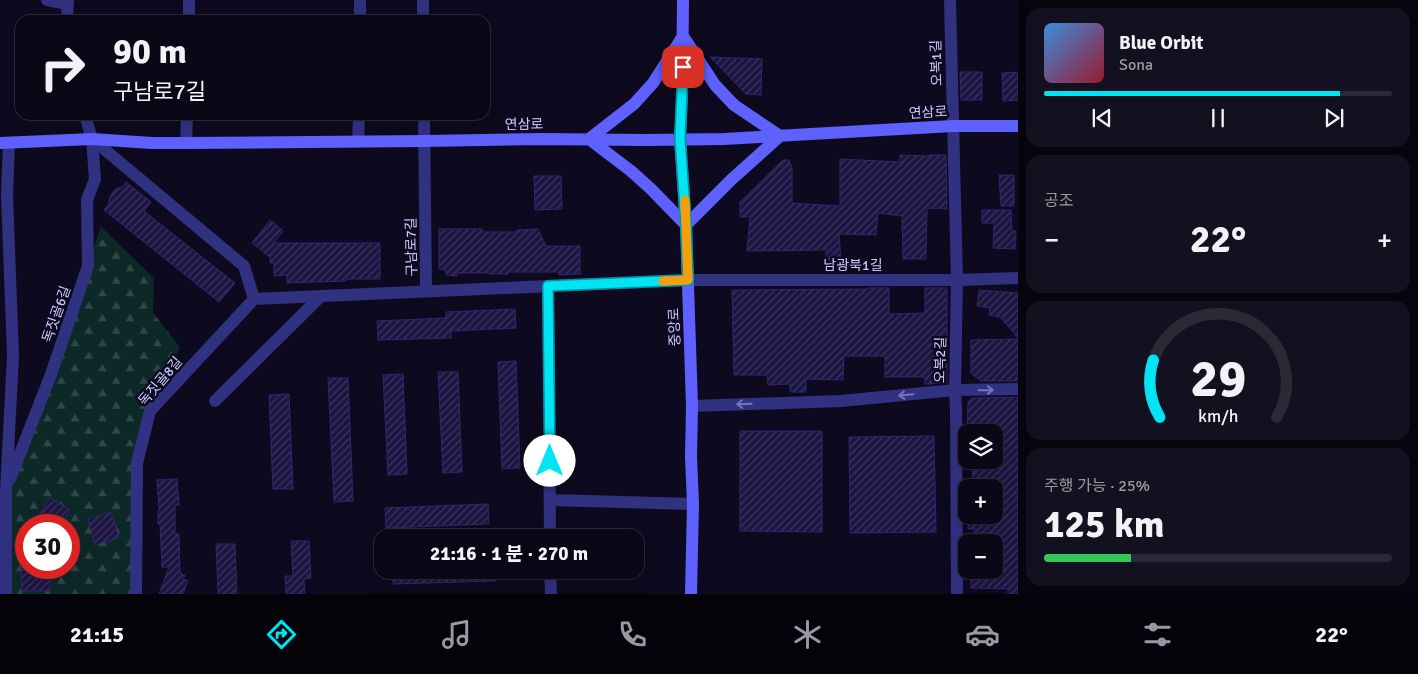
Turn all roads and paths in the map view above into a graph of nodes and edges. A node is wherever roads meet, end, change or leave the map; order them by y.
1 (47, 0) edge
2 (189, 0) edge
3 (360, 0) edge
4 (423, 0) edge
5 (683, 0) edge
6 (950, 0) edge
7 (68, 2) edge
8 (67, 15) edge
9 (189, 15) edge
10 (360, 15) edge
11 (423, 15) edge
12 (683, 36) junction
13 (86, 120) edge
14 (187, 120) edge
15 (359, 120) edge
16 (424, 120) edge
17 (953, 126) junction
18 (1018, 126) edge
19 (780, 136) junction
20 (680, 138) junction
21 (92, 139) junction
22 (589, 139) junction
23 (424, 141) junction
24 (358, 142) junction
25 (4, 143) edge
26 (186, 143) junction
27 (686, 225) junction
28 (1018, 278) edge
29 (688, 280) junction
30 (957, 280) junction
31 (548, 286) junction
32 (5, 290) edge
33 (426, 291) junction
34 (321, 296) junction
35 (254, 299) junction
36 (6, 382) edge
37 (1018, 389) edge
38 (955, 390) junction
39 (215, 401) dead end
40 (692, 406) junction
41 (3, 491) edge
42 (550, 500) junction
43 (693, 504) junction
44 (550, 529) edge
45 (550, 579) edge
46 (6, 594) edge
47 (136, 594) edge
48 (551, 594) edge
49 (691, 594) edge
50 (957, 594) edge

1 - 7 street
2 - 9 street
3 - 10 street
4 - 11 street
5 - 12 main road, 중앙로
6 - 17 street, 오복1길
7 - 8 street
12 - 19 main road
12 - 20 main road, 중앙로
12 - 22 main road
13 - 21 street, 독짓골6길
14 - 26 street
15 - 24 street
16 - 23 street, 구남로7길
17 - 18 main road, 연삼로
17 - 19 main road, 연삼로
17 - 30 street, 오복2길
19 - 20 main road, 연삼로
19 - 27 main road
20 - 22 main road, 연삼로
20 - 27 main road, 중앙로
21 - 25 main road, 연삼로
21 - 26 main road, 연삼로
21 - 35 street
21 - 41 street, 독짓골6길
22 - 23 main road, 연삼로
22 - 27 main road
23 - 24 main road, 연삼로
23 - 33 street, 구남로7길
24 - 26 main road, 연삼로
25 - 32 street, 독짓골6길
27 - 29 main road, 중앙로
28 - 30 street, 남광북1길
29 - 30 street, 남광북1길
29 - 31 street, 구남로7길
29 - 40 main road, 중앙로
30 - 38 street, 오복2길
31 - 33 street, 구남로7길
31 - 42 street
32 - 36 street, 독짓골6길
33 - 34 street
34 - 35 street
34 - 39 street
35 - 47 street, 독짓골8길
36 - 41 street, 독짓골6길
38 -> 37 street
38 -> 40 street
38 - 50 street, 오복2길
40 - 43 main road, 중앙로
41 - 46 street, 독짓골6길
42 - 43 street
42 - 44 street
43 - 49 main road, 중앙로
45 - 48 street

